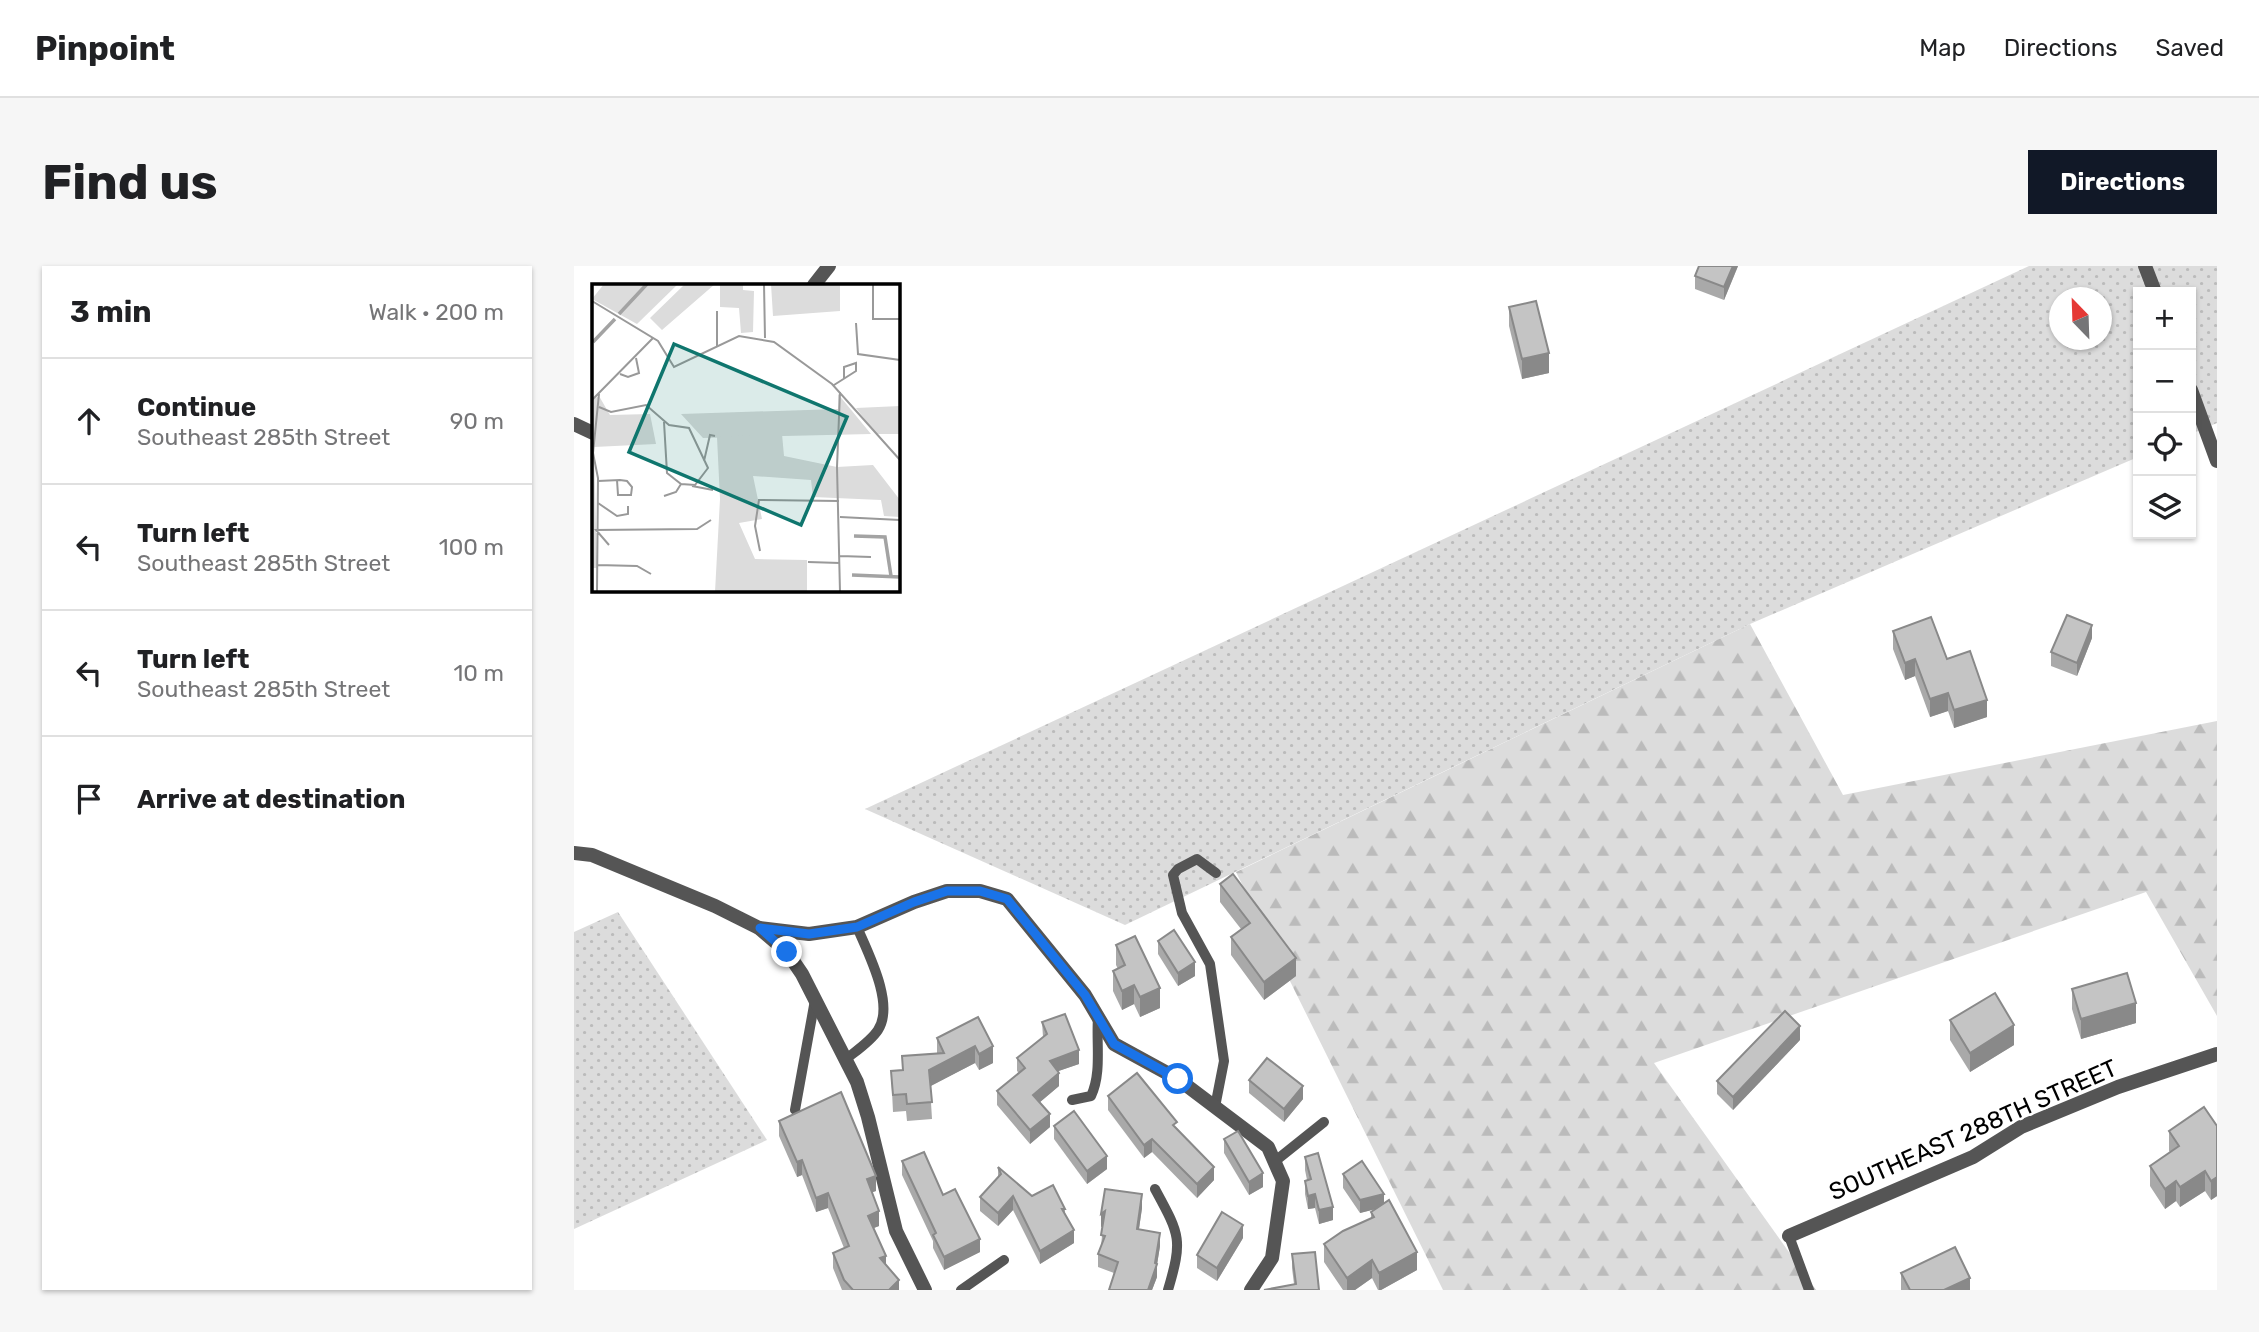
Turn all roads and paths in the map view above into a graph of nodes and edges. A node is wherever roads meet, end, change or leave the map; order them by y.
1 (829, 266) edge
2 (2145, 266) edge
3 (815, 284) edge
4 (2153, 287) edge
5 (2196, 404) edge
6 (574, 424) edge
7 (592, 433) edge
8 (2217, 461) edge
9 (574, 853) edge
10 (1216, 873) dead end
11 (857, 927) junction
12 (760, 928) junction
13 (815, 1000) junction
14 (1098, 1018) junction
15 (2217, 1054) edge
16 (846, 1059) junction
17 (1072, 1100) dead end
18 (1215, 1107) junction
19 (795, 1110) edge
20 (1324, 1122) dead end
21 (1274, 1162) junction
22 (1155, 1189) dead end
23 (1789, 1236) joint
24 (1004, 1260) dead end
25 (925, 1290) edge
26 (961, 1290) edge
27 (1168, 1290) edge
28 (1251, 1290) edge
29 (1809, 1290) edge

1 - 3 street
2 - 4 street
5 - 8 street
6 - 7 street
9 - 12 street
10 - 18 lane
11 - 12 street
11 - 14 street
11 - 16 lane
12 - 13 street
13 - 16 street
13 - 19 lane
14 - 17 lane
14 - 18 street
15 - 23 street, SOUTHEAST 288TH STREET
16 - 25 street
18 - 21 street
20 - 21 lane
21 - 28 street
22 - 27 lane
23 - 29 lane
24 - 26 lane

